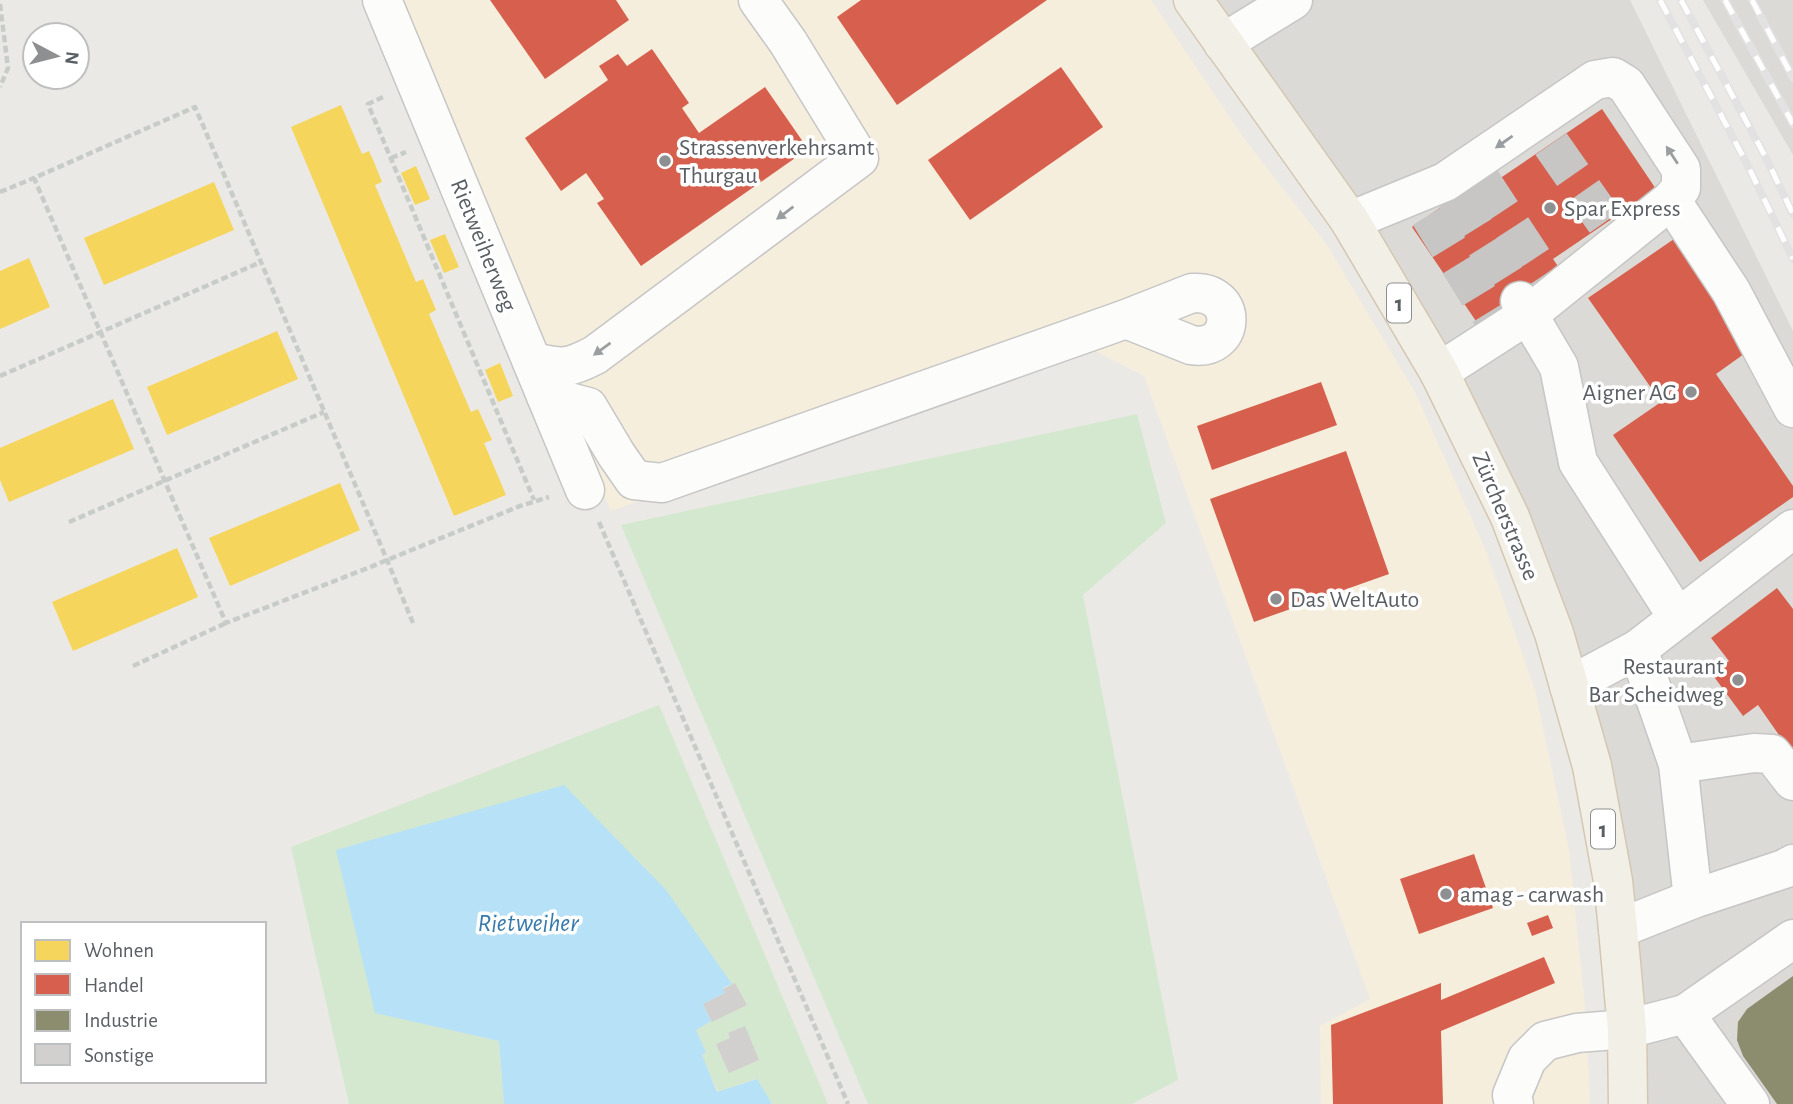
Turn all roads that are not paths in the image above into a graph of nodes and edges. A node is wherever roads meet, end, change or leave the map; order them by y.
1 (382, 0) edge
2 (758, 0) edge
3 (1193, 0) edge
4 (1293, 0) edge
5 (1223, 43) junction
6 (1671, 200) junction
7 (1350, 221) junction
8 (1524, 307) junction
9 (1126, 319) dead end
10 (1440, 372) junction
11 (539, 379) junction
12 (1793, 408) edge
13 (585, 490) road end
14 (1793, 529) edge
15 (1678, 618) junction
16 (1638, 649) junction
17 (1569, 686) junction
18 (1678, 764) junction
19 (1793, 781) edge
20 (1793, 864) edge
21 (1693, 899) junction
22 (1618, 929) junction
23 (1793, 939) edge
24 (1685, 1014) junction
25 (1627, 1029) junction
26 (1514, 1104) edge
27 (1628, 1104) edge
28 (1750, 1104) edge

1 - 11 street, Rietweiherweg
2 -> 11 street
3 - 5 main road, Zürcherstrasse / 1
4 - 5 street
5 - 7 main road, Zürcherstrasse / 1
6 -> 7 street
6 - 8 street
6 - 12 street
7 - 10 main road, Zürcherstrasse / 1
8 - 10 street
8 - 15 street
9 - 11 street
10 - 17 main road, Zürcherstrasse / 1
11 - 13 street, Rietweiherweg
14 - 15 street
15 - 16 street
16 - 17 street
16 - 18 street
17 - 22 main road, Zürcherstrasse / 1
18 - 19 street
18 - 21 street
20 - 21 street
21 - 22 street
22 - 25 main road, Zürcherstrasse / 1
23 - 24 street
24 - 25 street
24 - 28 street
25 - 26 street
25 - 27 main road, Zürcherstrasse / 1

